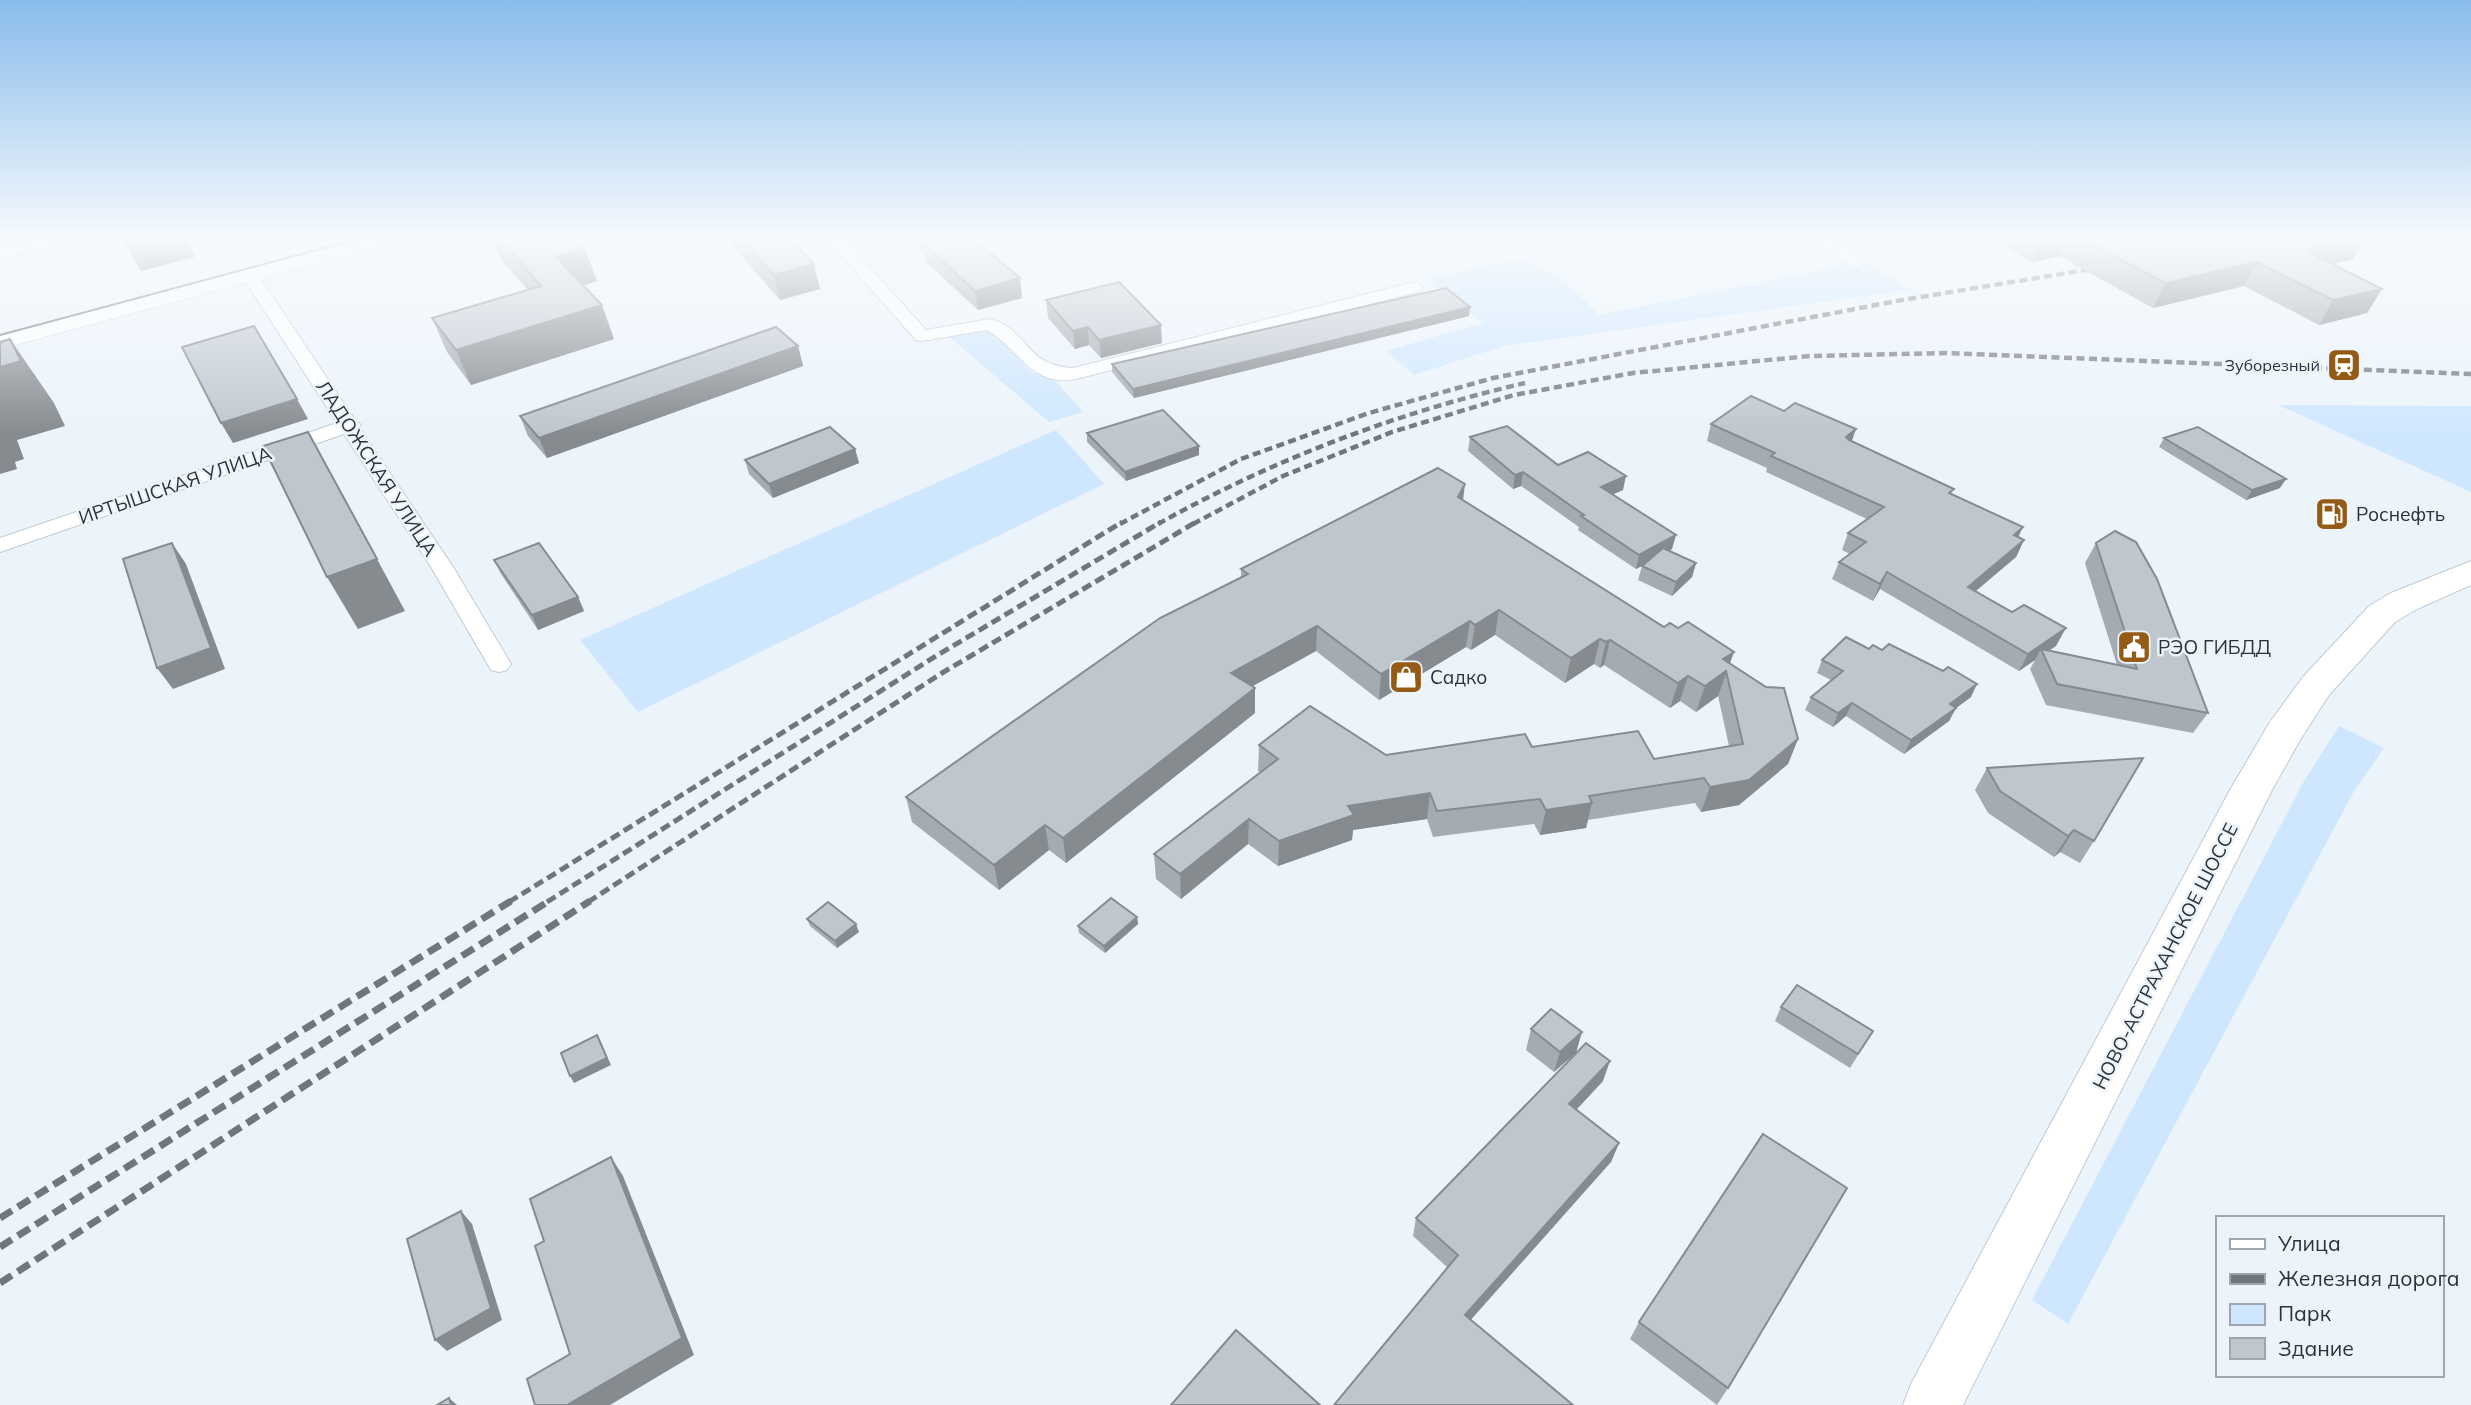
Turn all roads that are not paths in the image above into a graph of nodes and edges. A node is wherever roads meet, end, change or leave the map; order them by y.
1 (81, 303) edge
2 (149, 303) edge
3 (268, 303) edge
4 (893, 303) edge
5 (1354, 303) edge
6 (0, 324) edge
7 (0, 342) edge
8 (351, 425) junction
9 (0, 545) edge
10 (2471, 572) edge
11 (499, 664) dead end
12 (1932, 1405) edge

1 - 6 street
2 - 7 street
3 - 8 street, ЛАДОЖСКАЯ УЛИЦА
4 - 5 street
8 - 9 street, ИРТЫШСКАЯ УЛИЦА
8 - 11 street, ЛАДОЖСКАЯ УЛИЦА
10 - 12 main road, НОВО-АСТРАХАНСКОЕ ШОССЕ

